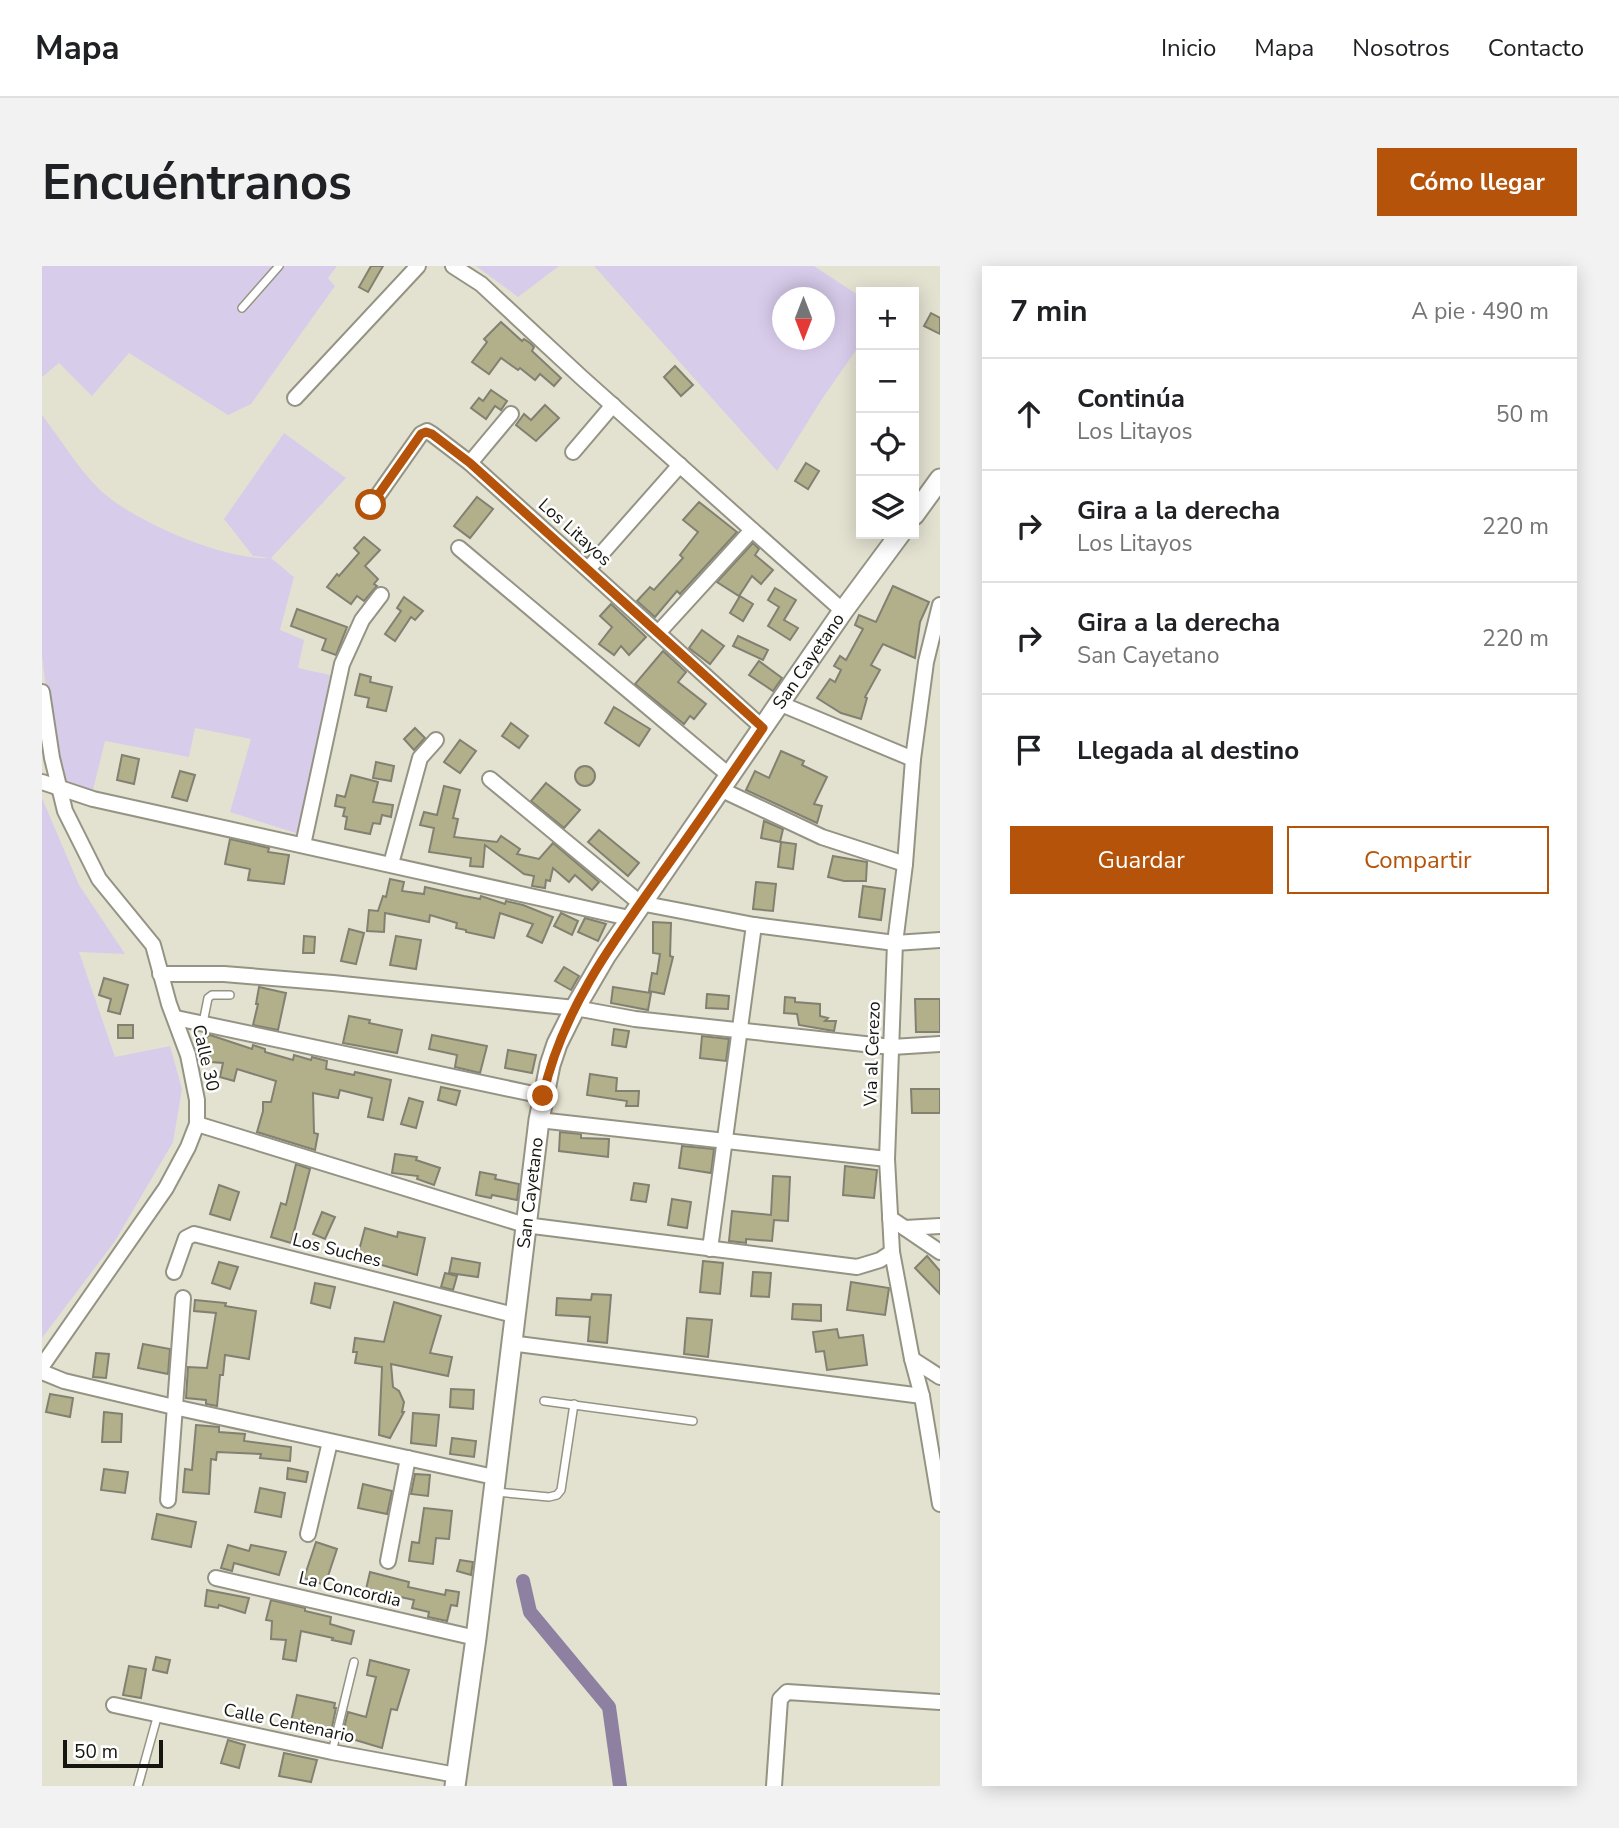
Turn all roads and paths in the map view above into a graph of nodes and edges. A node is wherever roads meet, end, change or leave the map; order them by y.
1 (279, 266) edge
2 (418, 266) edge
3 (453, 266) edge
4 (242, 309) dead end
5 (295, 398) dead end
6 (612, 405) junction
7 (511, 414) dead end
8 (573, 452) dead end
9 (470, 463) junction
10 (680, 465) junction
11 (940, 480) edge
12 (371, 505) dead end
13 (919, 508) edge
14 (752, 530) junction
15 (896, 539) edge
16 (459, 548) dead end
17 (588, 569) junction
18 (381, 595) dead end
19 (940, 606) edge
20 (843, 611) junction
21 (657, 633) junction
22 (42, 692) edge
23 (781, 704) junction
24 (763, 728) junction
25 (436, 740) dead end
26 (913, 759) junction
27 (490, 779) dead end
28 (726, 783) junction
29 (52, 785) edge
30 (303, 845) junction
31 (391, 864) junction
32 (905, 864) junction
33 (634, 911) junction
34 (754, 925) junction
35 (940, 940) edge
36 (895, 943) junction
37 (160, 974) junction
38 (230, 995) dead end
39 (575, 1008) junction
40 (176, 1018) junction
41 (203, 1024) junction
42 (739, 1030) junction
43 (940, 1044) edge
44 (892, 1047) junction
45 (543, 1096) junction
46 (539, 1121) junction
47 (197, 1124) junction
48 (725, 1141) junction
49 (887, 1158) junction
50 (890, 1218) junction
51 (525, 1226) junction
52 (940, 1226) edge
53 (905, 1228) junction
54 (710, 1249) junction
55 (892, 1252) junction
56 (940, 1252) edge
57 (174, 1272) dead end
58 (183, 1298) dead end
59 (514, 1315) junction
60 (510, 1343) junction
61 (912, 1359) junction
62 (42, 1367) edge
63 (42, 1372) edge
64 (940, 1377) edge
65 (922, 1396) junction
66 (544, 1401) dead end
67 (574, 1404) junction
68 (174, 1407) junction
69 (693, 1421) dead end
70 (330, 1441) junction
71 (408, 1458) junction
72 (493, 1485) junction
73 (168, 1500) dead end
74 (940, 1503) edge
75 (309, 1534) dead end
76 (388, 1561) dead end
77 (216, 1578) dead end
78 (476, 1638) junction
79 (354, 1662) dead end
80 (940, 1702) edge
81 (114, 1704) dead end
82 (158, 1714) junction
83 (332, 1752) junction
84 (456, 1780) edge
85 (138, 1786) edge
86 (774, 1786) edge

1 - 4 lane
2 - 5 street
3 - 6 street
6 - 8 street
6 - 10 street
7 - 9 street
9 - 12 street, Los Litayos
9 - 17 street, Los Litayos
10 - 14 street
10 - 17 street
11 - 13 main road
14 - 20 street
14 - 21 street
15 - 20 main road, San Cayetano
16 - 28 street
17 - 21 street, Los Litayos
18 - 30 street
19 - 26 street, Via al Cerezo
20 - 23 main road, San Cayetano
21 - 24 street, Los Litayos
22 - 29 street, Calle 30
23 - 24 main road, San Cayetano
23 - 26 street
24 - 28 main road, San Cayetano
25 - 31 street
26 - 32 street, Via al Cerezo
27 - 33 street
28 - 32 street
28 - 33 main road, San Cayetano
29 - 30 street
29 - 37 street, Calle 30
30 - 31 street
31 - 33 street
32 - 36 street, Via al Cerezo
33 - 34 street
33 - 39 main road, San Cayetano
34 - 36 street
34 - 42 street
35 - 36 street
36 - 44 street, Via al Cerezo
37 - 39 street
37 - 40 street, Calle 30
38 - 41 lane
39 - 42 street
39 - 45 main road, San Cayetano
40 - 41 street
40 - 47 street, Calle 30
41 - 45 street
42 - 44 street
42 - 48 street
43 - 44 street
44 - 49 street, Via al Cerezo
45 - 46 main road, San Cayetano
46 - 48 street
46 - 51 main road, San Cayetano
47 - 51 street
47 - 62 street, Calle 30
48 - 49 street
48 - 54 street
49 - 50 street, Via al Cerezo
50 - 53 street
50 - 55 street, Via al Cerezo
51 - 54 street
51 - 59 main road, San Cayetano
52 - 53 street
53 - 56 street
54 - 55 street
55 - 61 street, Via al Cerezo
57 - 59 street, Los Suches
58 - 68 street
59 - 60 main road, San Cayetano
60 - 65 street
60 - 72 main road, San Cayetano
61 - 64 street
61 - 65 street, Via al Cerezo
63 - 68 street
65 - 74 street, Via al Cerezo
66 - 67 lane
67 - 69 lane
67 - 72 lane
68 - 70 street
68 - 73 street
70 - 71 street
70 - 75 street
71 - 72 street
71 - 76 street
72 - 78 main road, San Cayetano
77 - 78 street, La Concordia
78 - 84 main road, San Cayetano
79 - 83 lane
80 - 86 street
81 - 82 street, Calle Centenario
82 - 83 street, Calle Centenario
82 - 85 lane
83 - 84 street, Calle Centenario

